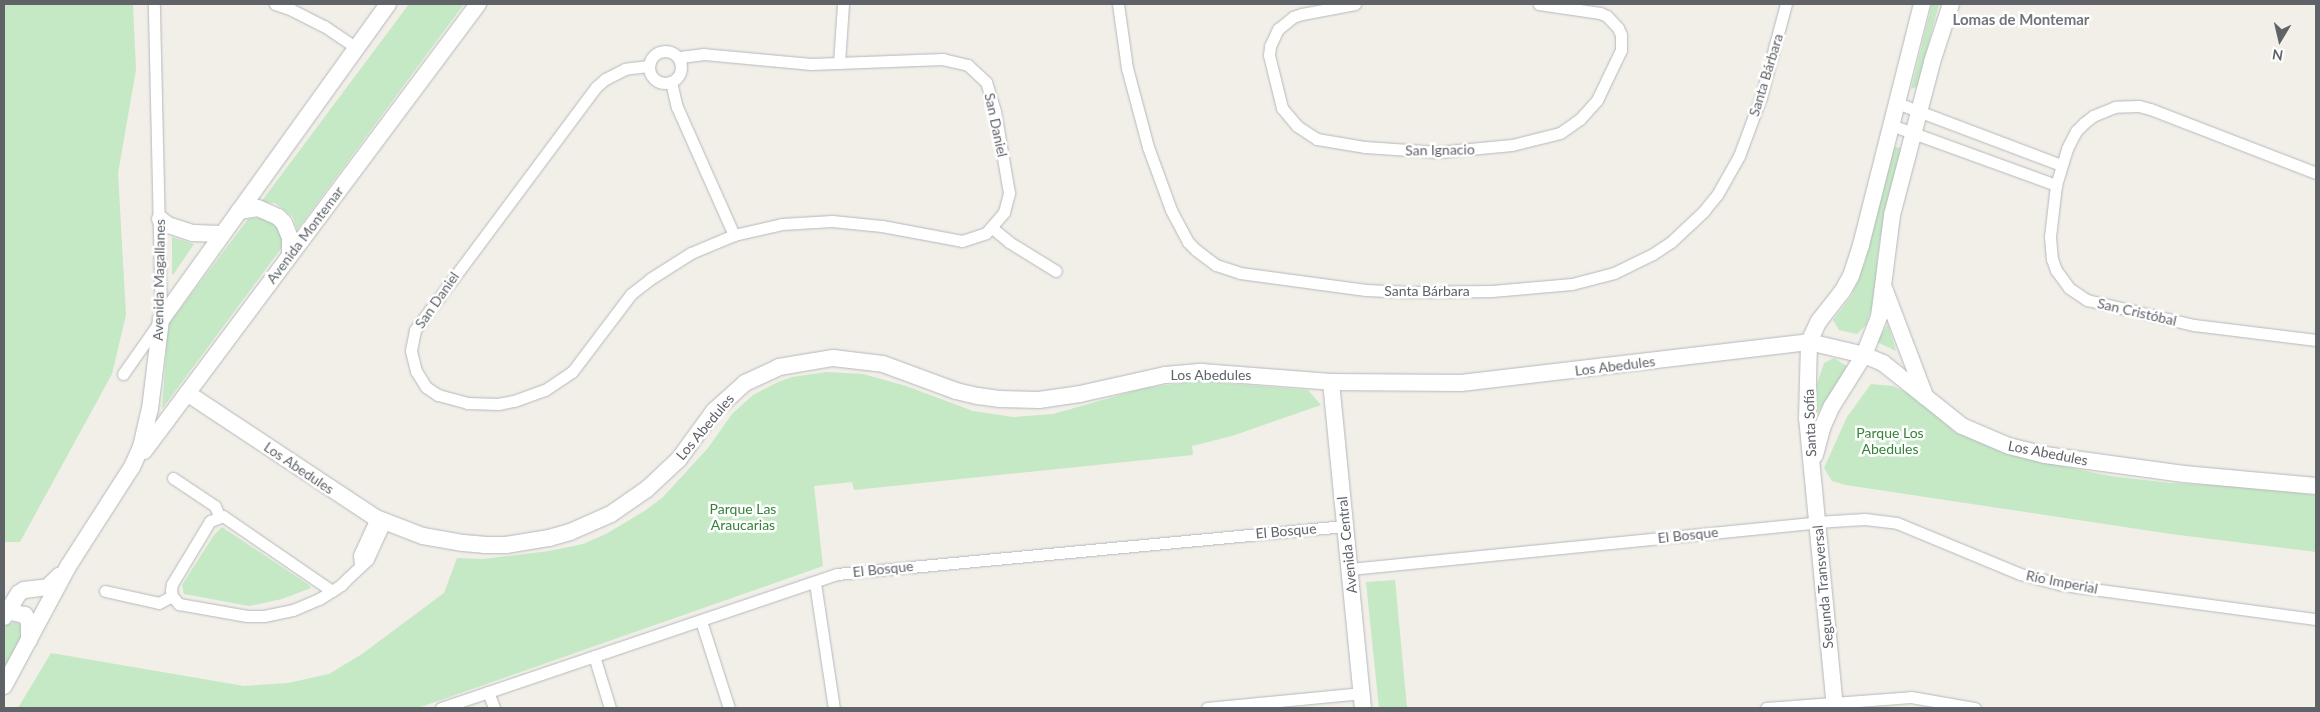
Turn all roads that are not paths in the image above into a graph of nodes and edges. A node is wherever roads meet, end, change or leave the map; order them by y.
1 (154, 4) edge
2 (275, 4) edge
3 (388, 4) edge
4 (478, 4) edge
5 (843, 4) edge
6 (1118, 4) edge
7 (1355, 4) edge
8 (1539, 4) edge
9 (1778, 4) edge
10 (1786, 4) edge
11 (1922, 4) edge
12 (1950, 4) edge
13 (1781, 27) junction
14 (355, 47) junction
15 (678, 57) junction
16 (839, 63) junction
17 (648, 66) junction
18 (671, 82) junction
19 (1897, 103) junction
20 (1919, 111) junction
21 (1891, 125) junction
22 (1914, 133) junction
23 (2061, 164) junction
24 (2316, 173) edge
25 (2056, 185) junction
26 (239, 211) junction
27 (160, 218) junction
28 (992, 228) junction
29 (222, 234) junction
30 (734, 235) junction
31 (290, 254) junction
32 (1056, 270) dead end
33 (1883, 286) junction
34 (161, 320) junction
35 (2316, 340) edge
36 (1809, 342) junction
37 (1864, 356) junction
38 (123, 374) dead end
39 (1331, 382) junction
40 (186, 393) junction
41 (1925, 396) junction
42 (132, 467) junction
43 (1812, 467) junction
44 (174, 478) dead end
45 (2316, 486) edge
46 (219, 516) junction
47 (381, 520) junction
48 (1817, 522) junction
49 (1345, 526) junction
50 (69, 565) junction
51 (1350, 569) junction
52 (816, 582) junction
53 (105, 591) dead end
54 (332, 591) junction
55 (172, 596) junction
56 (5, 614) edge
57 (2316, 619) edge
58 (701, 622) junction
59 (29, 640) junction
60 (594, 656) junction
61 (4, 686) edge
62 (488, 692) junction
63 (1363, 701) edge
64 (1834, 705) edge
65 (440, 708) edge
66 (494, 708) edge
67 (610, 708) edge
68 (729, 708) edge
69 (834, 708) edge
70 (1207, 708) edge
71 (1766, 708) edge
72 (1975, 708) edge

1 - 27 street, Avenida Magallanes
2 - 14 street
3 - 14 street
4 - 31 street, Avenida Montemar
5 - 16 street
6 - 13 street, Santa Bárbara
7 - 8 street, San Ignacio
9 - 13 street, Santa Bárbara
10 - 13 street, Santa Bárbara
11 - 19 street, Santa Sofía
12 - 20 street, Santa Sofía
14 - 26 street
15 - 16 street, San Daniel
15 - 17 street, San Daniel
15 - 18 street
16 - 28 street, San Daniel
17 - 18 street
17 - 30 street, San Daniel
18 - 30 street
19 - 20 street
19 - 21 street, Santa Sofía
20 - 22 street, Santa Sofía
20 - 23 street
21 - 22 street
21 - 36 street, Santa Sofía
22 - 25 street
22 - 33 street, Santa Sofía
23 - 24 street, San Cristóbal
23 - 25 street, San Cristóbal
25 - 35 street, San Cristóbal
26 - 29 street
26 - 31 street
27 - 29 street
27 - 34 street, Avenida Magallanes
28 - 30 street, San Daniel
28 - 32 street
29 - 34 street
31 - 40 street, Avenida Montemar
33 - 37 street, Santa Sofía
33 - 41 street
34 - 38 street
34 - 42 street, Avenida Magallanes
36 - 37 street, Los Abedules
36 - 39 street, Los Abedules
36 - 43 street, Santa Sofía
37 - 41 street, Los Abedules
37 - 43 street, Santa Sofía
39 - 47 street, Los Abedules
39 - 49 street, Avenida Central
40 - 42 street, Avenida Montemar
40 - 47 street, Los Abedules
41 - 45 street, Los Abedules
42 - 50 street, Avenida Magallanes
43 - 48 street, Segunda Transversal
44 - 46 street
46 - 54 street
46 - 55 street
47 - 54 street
48 - 51 street, El Bosque
48 - 57 street, Río Imperial
48 - 64 street, Segunda Transversal
49 - 51 street, Avenida Central
49 - 52 street, El Bosque
50 - 56 street, Avenida Magallanes
50 - 59 street, Avenida Magallanes
51 - 63 street, Avenida Central
52 - 58 street, El Bosque
52 - 69 street
53 - 55 street
54 - 55 street
56 - 59 street
58 - 60 street, El Bosque
58 - 68 street
59 - 61 street, Avenida Magallanes
60 - 62 street, El Bosque
60 - 67 street
62 - 65 street, El Bosque
62 - 66 street
63 - 70 street
64 - 71 street
64 - 72 street

